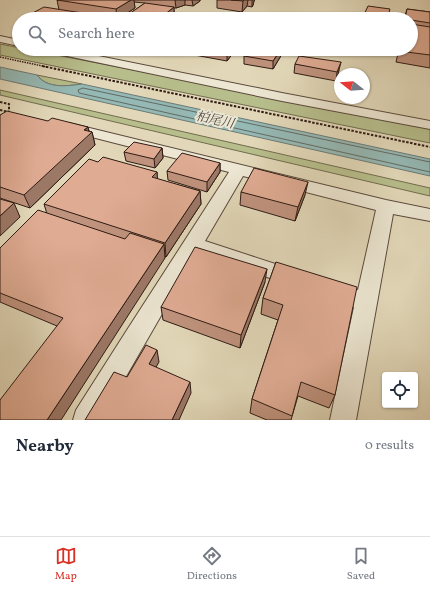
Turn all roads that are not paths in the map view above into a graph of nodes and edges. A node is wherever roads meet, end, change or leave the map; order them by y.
1 (0, 39) edge
2 (12, 42) edge
3 (82, 56) edge
4 (55, 124) edge
5 (430, 125) edge
6 (239, 169) junction
7 (386, 206) junction
8 (430, 215) edge
9 (192, 244) junction
10 (366, 302) junction
11 (86, 420) edge
12 (343, 420) edge

1 - 2 street
3 - 5 street
4 - 6 street
6 - 7 street
6 - 9 street
7 - 8 street
7 - 10 street
9 - 10 street
9 - 11 street
10 - 12 street

